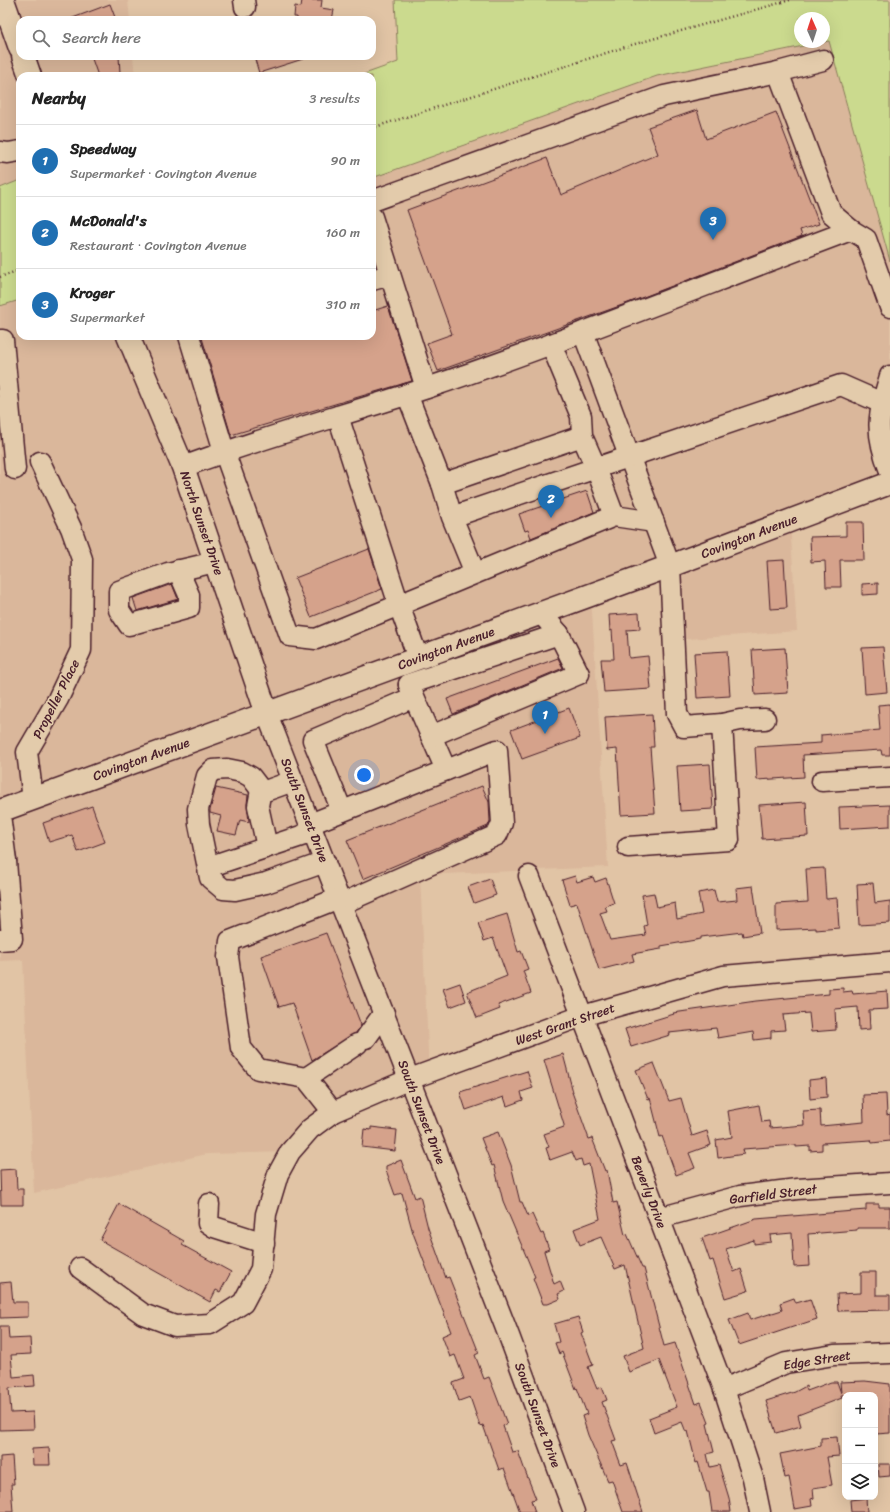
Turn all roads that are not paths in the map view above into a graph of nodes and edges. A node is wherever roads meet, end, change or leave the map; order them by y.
1 (3, 0) edge
2 (16, 37) edge
3 (24, 60) edge
4 (823, 60) dead end
5 (29, 72) edge
6 (778, 72) junction
7 (0, 152) edge
8 (16, 152) edge
9 (376, 200) edge
10 (851, 230) junction
11 (376, 244) edge
12 (381, 277) edge
13 (890, 304) edge
14 (583, 332) junction
15 (0, 340) edge
16 (130, 340) edge
17 (190, 340) edge
18 (551, 344) junction
19 (890, 376) edge
20 (426, 388) junction
21 (407, 394) junction
22 (886, 403) edge
23 (338, 416) junction
24 (582, 436) junction
25 (224, 451) junction
26 (630, 457) junction
27 (40, 462) dead end
28 (183, 467) junction
29 (596, 468) junction
30 (15, 469) dead end
31 (890, 471) edge
32 (890, 483) edge
33 (442, 484) junction
34 (614, 516) junction
35 (452, 517) junction
36 (654, 522) junction
37 (215, 562) junction
38 (670, 566) junction
39 (178, 570) junction
40 (475, 573) junction
41 (400, 605) junction
42 (541, 613) junction
43 (559, 634) junction
44 (411, 676) junction
45 (267, 714) junction
46 (765, 719) dead end
47 (722, 724) junction
48 (431, 736) junction
49 (446, 770) junction
50 (890, 777) edge
51 (293, 781) junction
52 (822, 781) dead end
53 (261, 790) junction
54 (33, 799) junction
55 (0, 811) edge
56 (342, 811) junction
57 (0, 815) edge
58 (312, 828) junction
59 (628, 847) dead end
60 (267, 848) junction
61 (3, 861) edge
62 (325, 862) junction
63 (208, 867) junction
64 (529, 876) dead end
65 (340, 901) junction
66 (6, 939) edge
67 (890, 962) edge
68 (384, 1013) junction
69 (582, 1016) junction
70 (306, 1078) junction
71 (410, 1079) junction
72 (333, 1112) junction
73 (890, 1183) edge
74 (209, 1204) dead end
75 (659, 1218) junction
76 (264, 1243) junction
77 (80, 1268) dead end
78 (890, 1353) edge
79 (724, 1389) junction
80 (574, 1512) edge
81 (760, 1512) edge

1 - 2 main road
3 - 5 main road
4 - 6 street
6 - 9 street
6 - 10 street
7 - 8 street
10 - 13 street
10 - 14 street
11 - 12 street
12 - 20 street
14 - 18 street
14 - 26 street
15 - 30 street
16 - 28 main road, North Sunset Drive
17 - 25 street
18 - 20 street
18 - 24 street
19 - 22 street
20 - 21 street
21 - 23 street
21 - 33 street
22 - 26 street
22 - 31 street
23 - 25 street
23 - 41 street
24 - 29 street
24 - 33 street
25 - 28 street
25 - 41 street
26 - 29 street
26 - 36 street
27 - 54 street, Propeller Place
28 - 37 main road, North Sunset Drive
29 - 34 street
29 - 35 street
32 - 38 main road, Covington Avenue
33 - 35 street
34 - 36 street
34 - 40 street
35 - 40 street
36 - 38 street
37 - 39 street
37 - 45 main road, North Sunset Drive
38 - 42 main road, Covington Avenue
38 - 47 street
39 - 39 street
40 - 41 street
41 - 44 street
42 - 43 street
42 - 44 main road, Covington Avenue
43 - 44 street
43 - 48 street
44 - 45 main road, Covington Avenue
44 - 48 street
44 - 56 street
45 - 51 street, South Sunset Drive
45 - 54 main road, Covington Avenue
46 - 47 street
47 - 59 street
48 - 49 street
49 - 56 street
49 - 65 street
50 - 52 street
51 - 53 street
51 - 58 street, South Sunset Drive
53 - 60 street
53 - 63 street
54 - 55 main road, Covington Avenue
56 - 58 street
57 - 61 street
58 - 60 street
58 - 62 street, South Sunset Drive
60 - 63 street
61 - 66 street
62 - 63 street
62 - 65 street, South Sunset Drive
64 - 69 street, Beverly Drive
65 - 68 street, South Sunset Drive
65 - 70 street
67 - 69 street, West Grant Street
68 - 70 street
68 - 71 street, South Sunset Drive
69 - 71 street, West Grant Street
69 - 75 street, Beverly Drive
70 - 72 street
71 - 72 street, West Grant Street
71 - 80 street, South Sunset Drive
72 - 76 street, West Grant Street
73 - 75 street, Garfield Street
74 - 76 street
75 - 79 street, Beverly Drive
76 - 77 street, West Grant Street
78 - 79 street, Edge Street
79 - 81 street, Beverly Drive

